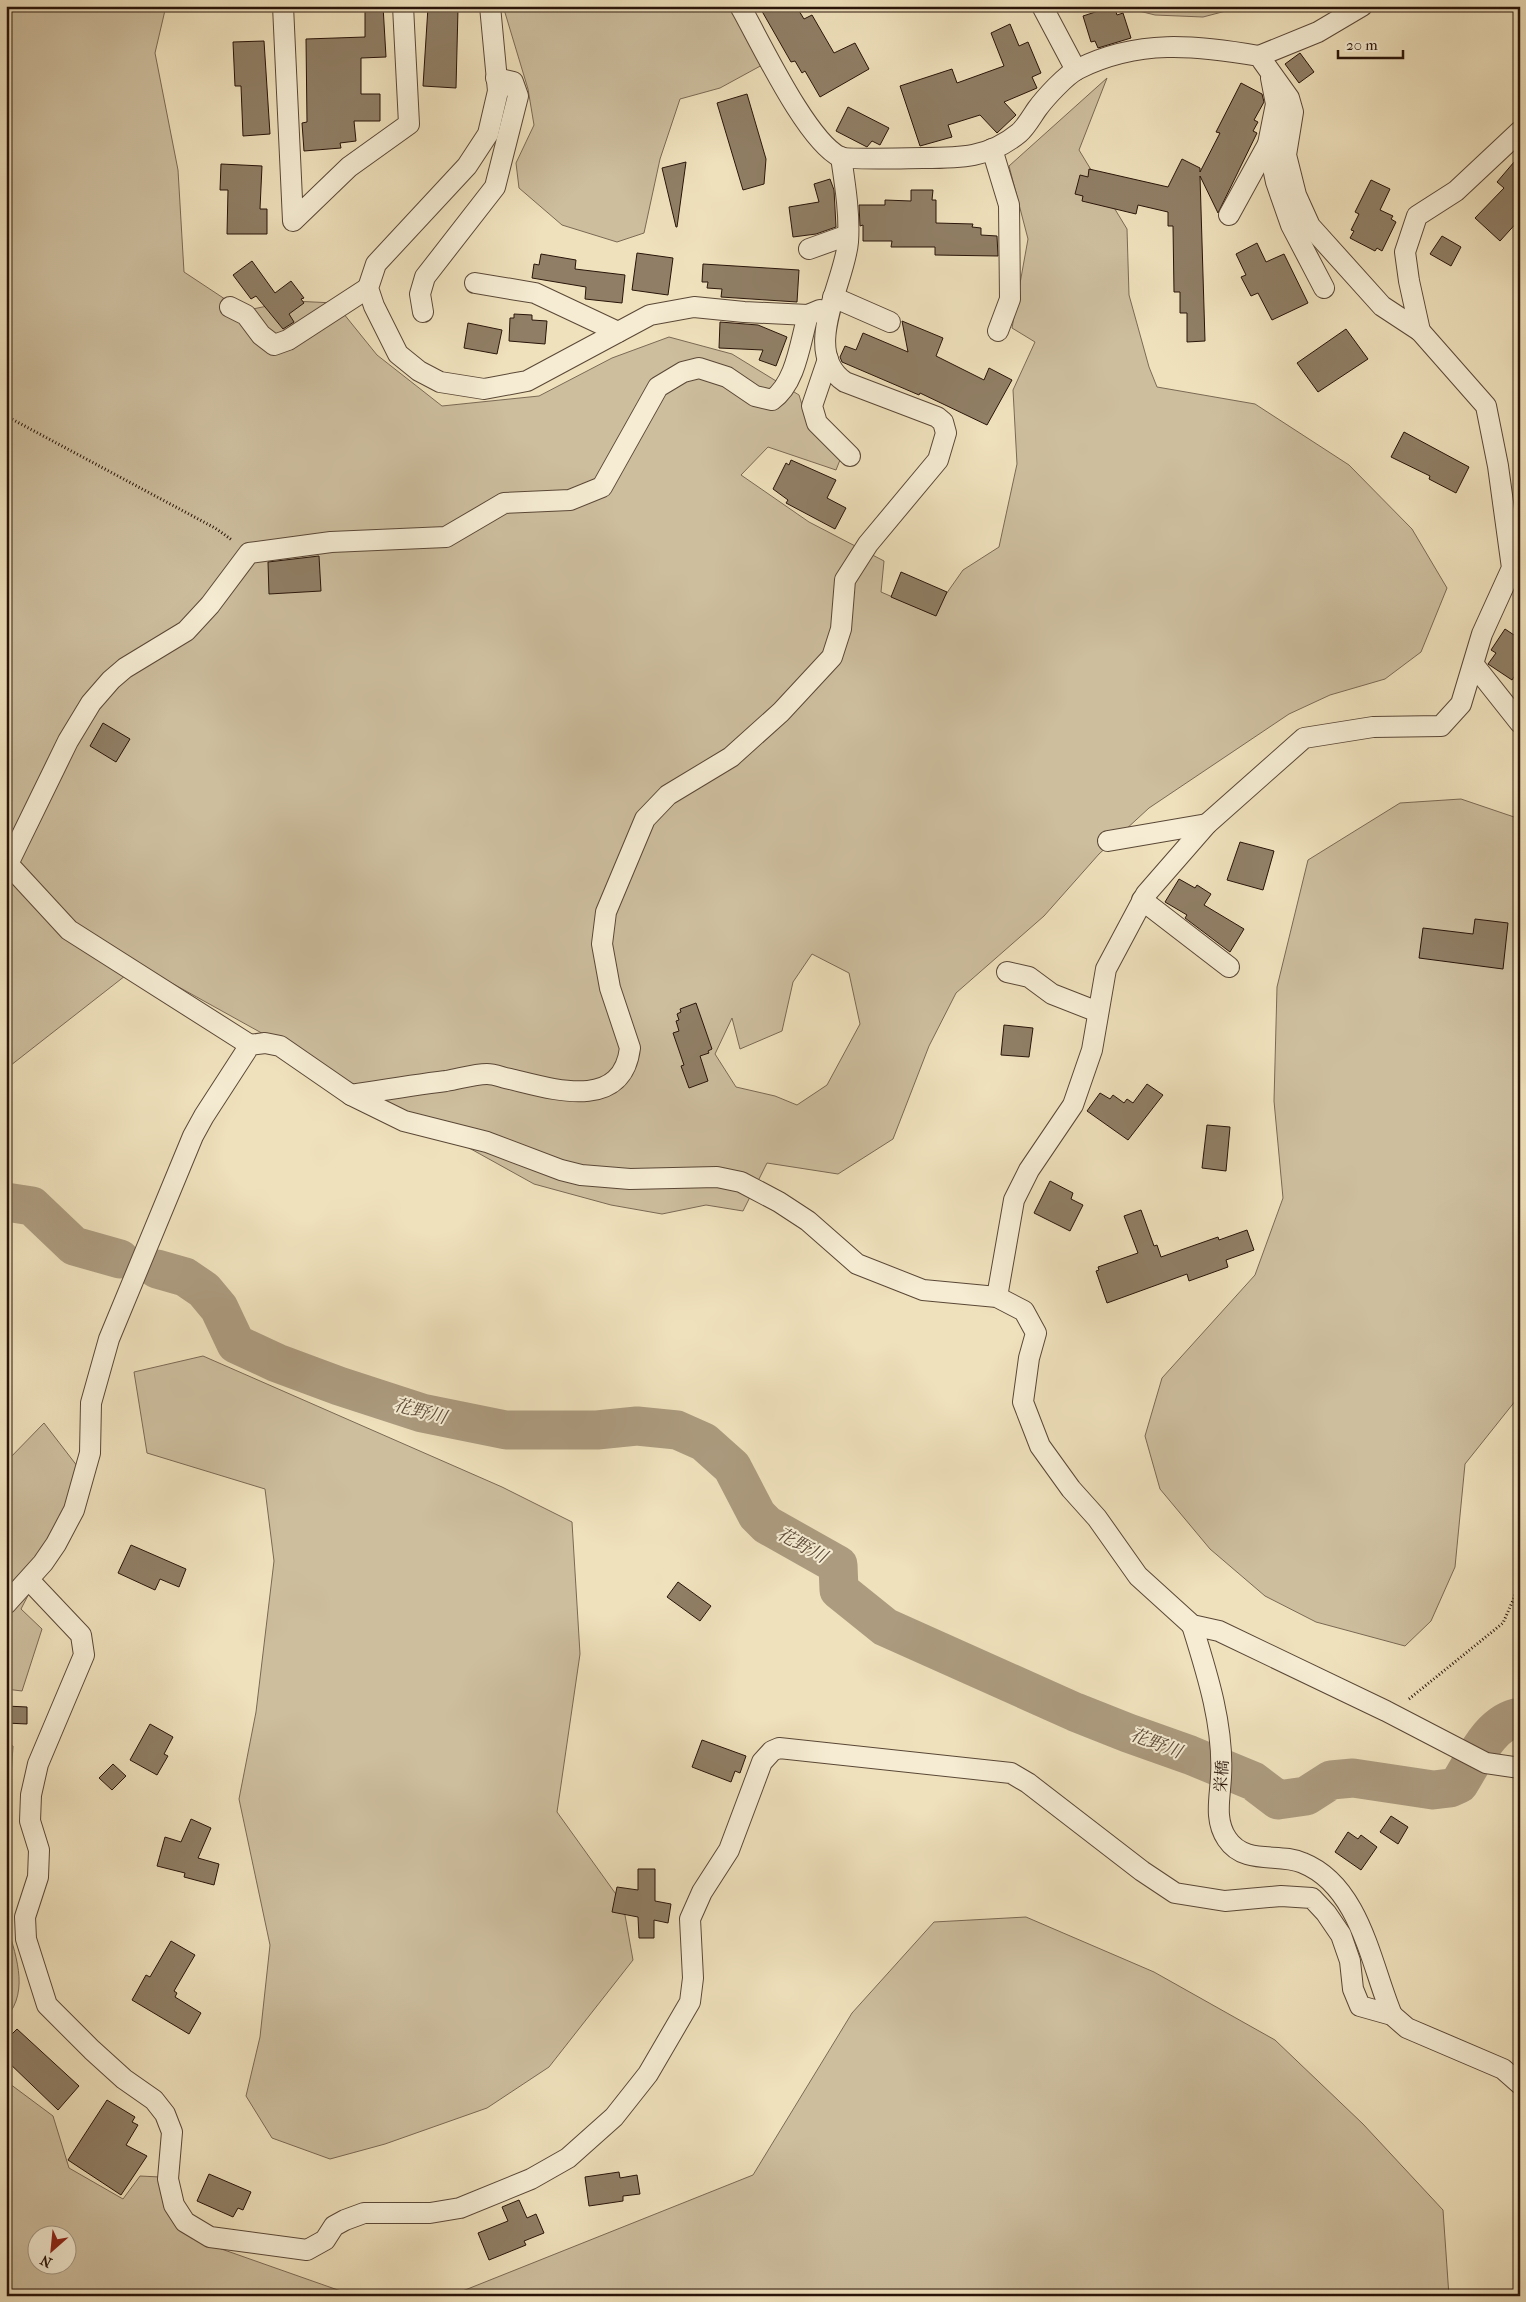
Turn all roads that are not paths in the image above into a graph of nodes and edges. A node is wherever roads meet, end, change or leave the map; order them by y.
1 (283, 6) edge
2 (404, 6) edge
3 (490, 6) edge
4 (740, 6) edge
5 (1042, 6) edge
6 (1362, 6) edge
7 (1264, 62) junction
8 (1076, 70) junction
9 (496, 78) junction
10 (1520, 130) edge
11 (1268, 144) junction
12 (992, 149) junction
13 (841, 157) junction
14 (1229, 215) dead end
15 (848, 235) junction
16 (809, 249) dead end
17 (475, 283) dead end
18 (368, 288) junction
19 (1324, 288) dead end
20 (831, 302) junction
21 (230, 307) dead end
22 (423, 312) dead end
23 (808, 315) junction
24 (890, 322) dead end
25 (998, 331) dead end
26 (1420, 331) junction
27 (618, 332) junction
28 (828, 360) junction
29 (850, 456) dead end
30 (1474, 665) junction
31 (1520, 723) edge
32 (1207, 824) junction
33 (1108, 842) dead end
34 (8, 866) edge
35 (1142, 900) junction
36 (1230, 966) dead end
37 (1007, 972) dead end
38 (1098, 1012) junction
39 (250, 1045) junction
40 (351, 1095) junction
41 (997, 1297) junction
42 (29, 1580) junction
43 (6, 1604) edge
44 (1192, 1625) junction
45 (1520, 1768) edge
46 (1392, 2015) junction
47 (1520, 2084) edge

1 - 2 street
3 - 9 street
4 - 13 street
5 - 8 street
6 - 7 street
7 - 8 street
7 - 11 street
7 - 26 street
8 - 12 street
9 - 18 street
9 - 22 street
10 - 26 street
11 - 14 street
11 - 19 street
12 - 13 street
12 - 25 street
13 - 15 street
15 - 16 street
15 - 20 street
17 - 27 street
18 - 21 street
18 - 27 street
20 - 23 street
20 - 24 street
20 - 28 street
23 - 27 street
23 - 34 street
26 - 30 street
28 - 29 street
28 - 40 street
30 - 31 street
30 - 32 street
32 - 33 street
32 - 35 street
34 - 39 street
35 - 36 street
35 - 38 street
37 - 38 street
38 - 41 street
39 - 40 street
39 - 42 street
40 - 41 street
41 - 44 street
42 - 43 street
42 - 46 street
44 - 45 street
44 - 46 street, 栄橋
46 - 47 street

